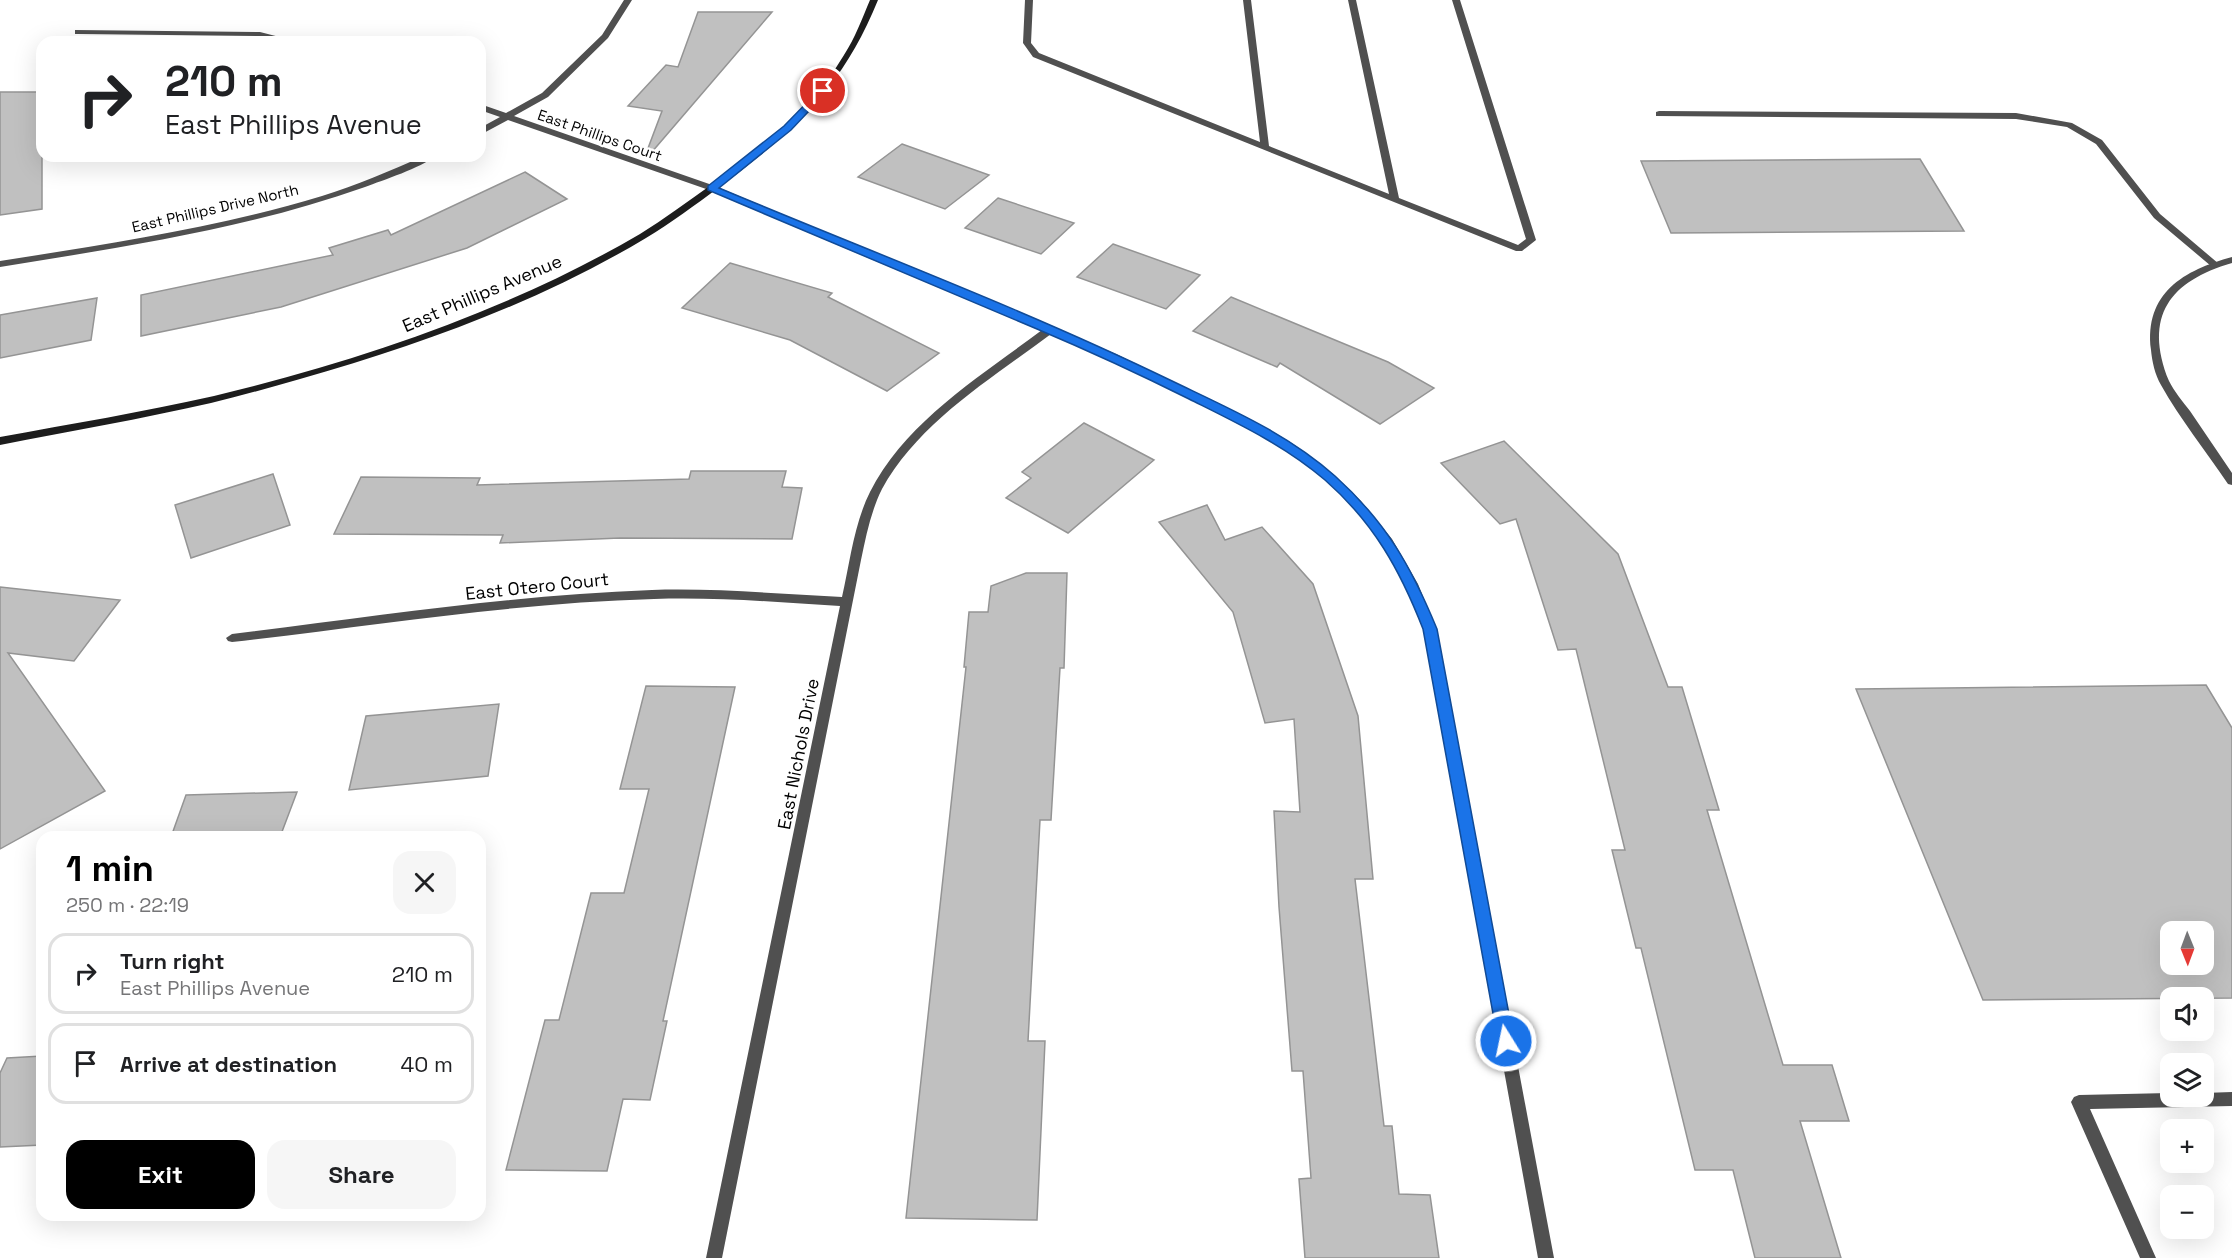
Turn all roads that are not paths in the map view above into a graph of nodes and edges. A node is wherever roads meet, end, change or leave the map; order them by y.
1 (628, 0) edge
2 (874, 0) edge
3 (1029, 0) edge
4 (1247, 0) edge
5 (1352, 0) edge
6 (1456, 0) edge
7 (78, 32) dead end
8 (269, 36) edge
9 (486, 109) edge
10 (1659, 114) dead end
11 (508, 118) junction
12 (486, 129) edge
13 (1265, 146) junction
14 (418, 162) edge
15 (712, 188) junction
16 (1395, 199) junction
17 (2232, 260) edge
18 (0, 264) edge
19 (2214, 264) junction
20 (1048, 331) junction
21 (0, 441) edge
22 (2232, 481) edge
23 (847, 602) junction
24 (232, 638) dead end
25 (2232, 1099) edge
26 (714, 1258) edge
27 (1546, 1258) edge
28 (2148, 1258) edge

1 - 11 street
2 - 15 street, East Phillips Avenue
3 - 13 street
4 - 13 street
5 - 16 street
6 - 16 street
7 - 8 street
9 - 11 street, East Phillips Court
10 - 19 street
11 - 12 street
11 - 15 street, East Phillips Court
13 - 16 street
14 - 18 street, East Phillips Drive North
15 - 20 street, East Phillips Court
15 - 21 street, East Phillips Avenue
17 - 19 street
19 - 22 street
20 - 23 street, East Nichols Drive
20 - 27 street, East Phillips Court
23 - 24 street, East Otero Court
23 - 26 street, East Nichols Drive
25 - 28 street

